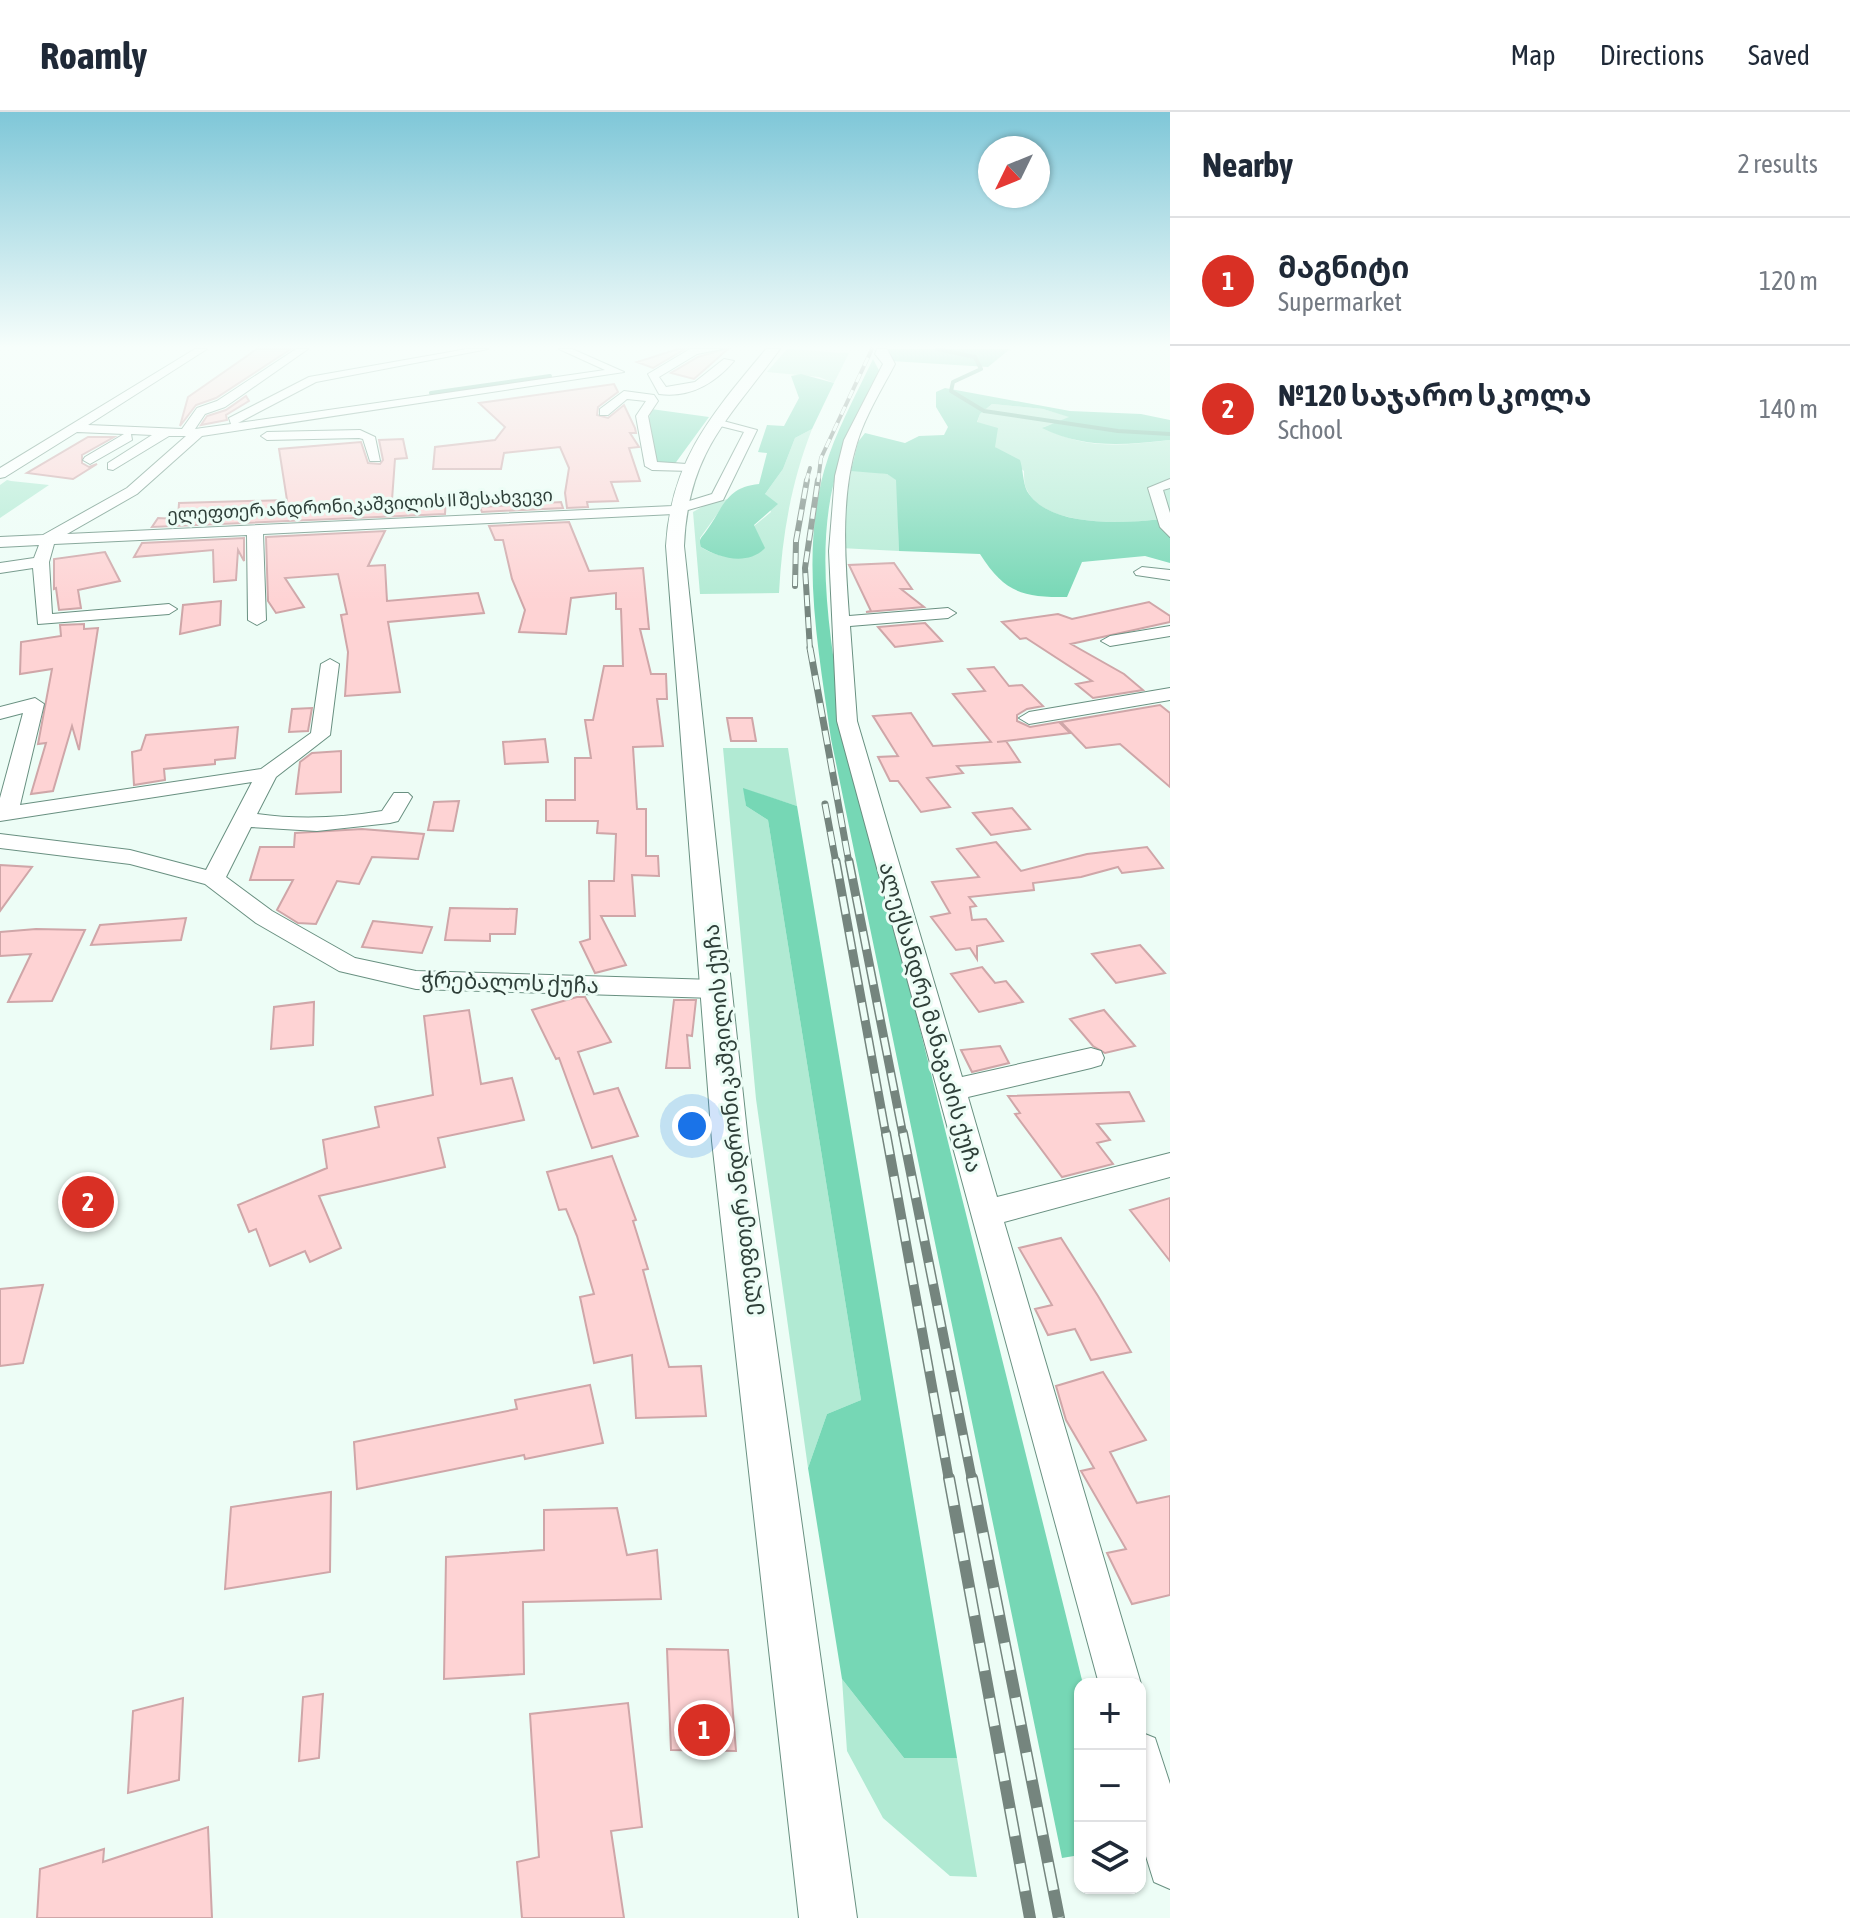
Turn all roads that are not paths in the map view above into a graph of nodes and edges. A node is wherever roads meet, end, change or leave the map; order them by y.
1 (64, 433) edge
2 (132, 433) edge
3 (164, 433) edge
4 (183, 433) edge
5 (196, 433) edge
6 (645, 433) edge
7 (708, 433) edge
8 (749, 433) edge
9 (854, 433) edge
10 (192, 434) junction
11 (375, 458) dead end
12 (90, 460) dead end
13 (113, 466) dead end
14 (687, 468) junction
15 (0, 474) edge
16 (1170, 483) edge
17 (674, 510) junction
18 (255, 531) junction
19 (1170, 532) edge
20 (48, 539) junction
21 (0, 542) edge
22 (41, 562) junction
23 (0, 568) edge
24 (1142, 572) dead end
25 (1170, 575) edge
26 (169, 609) dead end
27 (948, 613) dead end
28 (257, 620) dead end
29 (841, 622) junction
30 (1170, 631) edge
31 (1110, 641) dead end
32 (330, 664) dead end
33 (1170, 694) edge
34 (0, 713) edge
35 (1029, 718) dead end
36 (267, 774) junction
37 (401, 797) dead end
38 (4, 813) edge
39 (244, 819) junction
40 (0, 841) edge
41 (213, 879) junction
42 (715, 989) junction
43 (1091, 1058) dead end
44 (952, 1090) junction
45 (1170, 1165) edge
46 (987, 1213) junction
47 (1118, 1678) edge
48 (1146, 1776) edge
49 (1170, 1866) edge
50 (828, 1918) edge

1 - 15 street
2 - 12 street
3 - 13 street
4 - 10 street
5 - 10 street
6 - 14 street
7 - 14 main road, ელეფთერ ანდრონიკაშვილის ქუჩა
8 - 17 street, ელეფთერ ანდრონიკაშვილის II შესახვევი
9 - 29 street, ალექსანდრე მანაგაძის ქუჩა
10 - 11 street
10 - 20 street, ელეფთერ ანდრონიკაშვილის II შესახვევი
14 - 17 main road, ელეფთერ ანდრონიკაშვილის ქუჩა
16 - 19 street
17 - 18 street, ელეფთერ ანდრონიკაშვილის II შესახვევი
17 - 42 main road, ელეფთერ ანდრონიკაშვილის ქუჩა
18 - 20 street, ელეფთერ ანდრონიკაშვილის II შესახვევი
18 - 28 street
20 - 21 street, ელეფთერ ანდრონიკაშვილის II შესახვევი
20 - 22 street
22 - 23 street
22 - 26 street
24 - 25 street
27 - 29 street
29 - 44 street, ალექსანდრე მანაგაძის ქუჩა
30 - 31 street
32 - 36 street
33 - 35 street
34 - 38 street
36 - 38 street
36 - 39 street
37 - 39 street
39 - 41 street
40 - 41 street, ჭრებალოს ქუჩა
41 - 42 street, ჭრებალოს ქუჩა
42 - 50 main road, ელეფთერ ანდრონიკაშვილის ქუჩა
43 - 44 street
44 - 46 street, ალექსანდრე მანაგაძის ქუჩა
45 - 46 street
46 - 47 street, ალექსანდრე მანაგაძის ქუჩა
48 - 49 street

